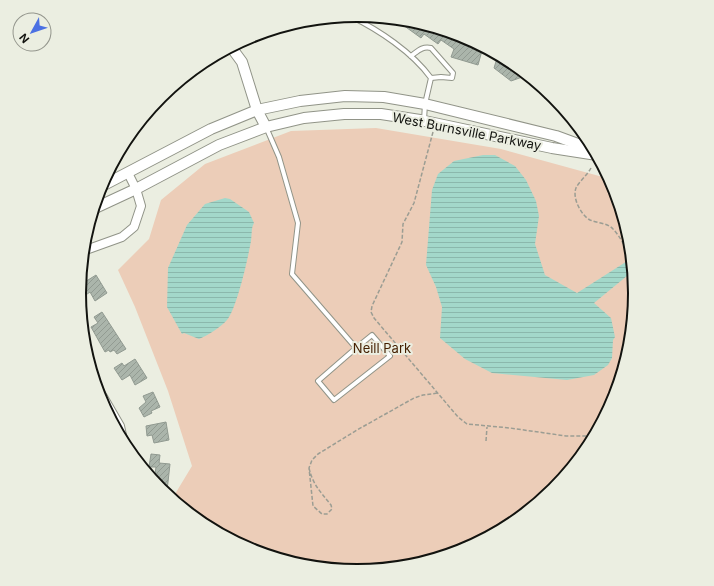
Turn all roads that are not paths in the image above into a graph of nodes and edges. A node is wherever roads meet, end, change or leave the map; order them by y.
1 (362, 22) edge
2 (234, 52) edge
3 (412, 56) junction
4 (431, 78) junction
5 (426, 104) junction
6 (257, 110) junction
7 (424, 121) junction
8 (266, 127) junction
9 (585, 147) edge
10 (589, 154) edge
11 (128, 173) junction
12 (110, 182) edge
13 (136, 189) junction
14 (100, 206) edge
15 (90, 249) edge
16 (356, 348) junction

1 - 3 lane
2 - 6 street
3 - 4 lane
3 - 4 lane
4 - 5 lane
5 - 6 street, West Burnsville Parkway
5 - 7 lane
5 - 9 street, West Burnsville Parkway
6 - 8 street
6 - 11 street, West Burnsville Parkway
7 - 8 street, West Burnsville Parkway
7 - 10 street, West Burnsville Parkway
8 - 13 street, West Burnsville Parkway
8 - 16 lane
11 - 12 street, West Burnsville Parkway
11 - 13 street
13 - 14 street, West Burnsville Parkway
13 - 15 street
16 - 16 lane

